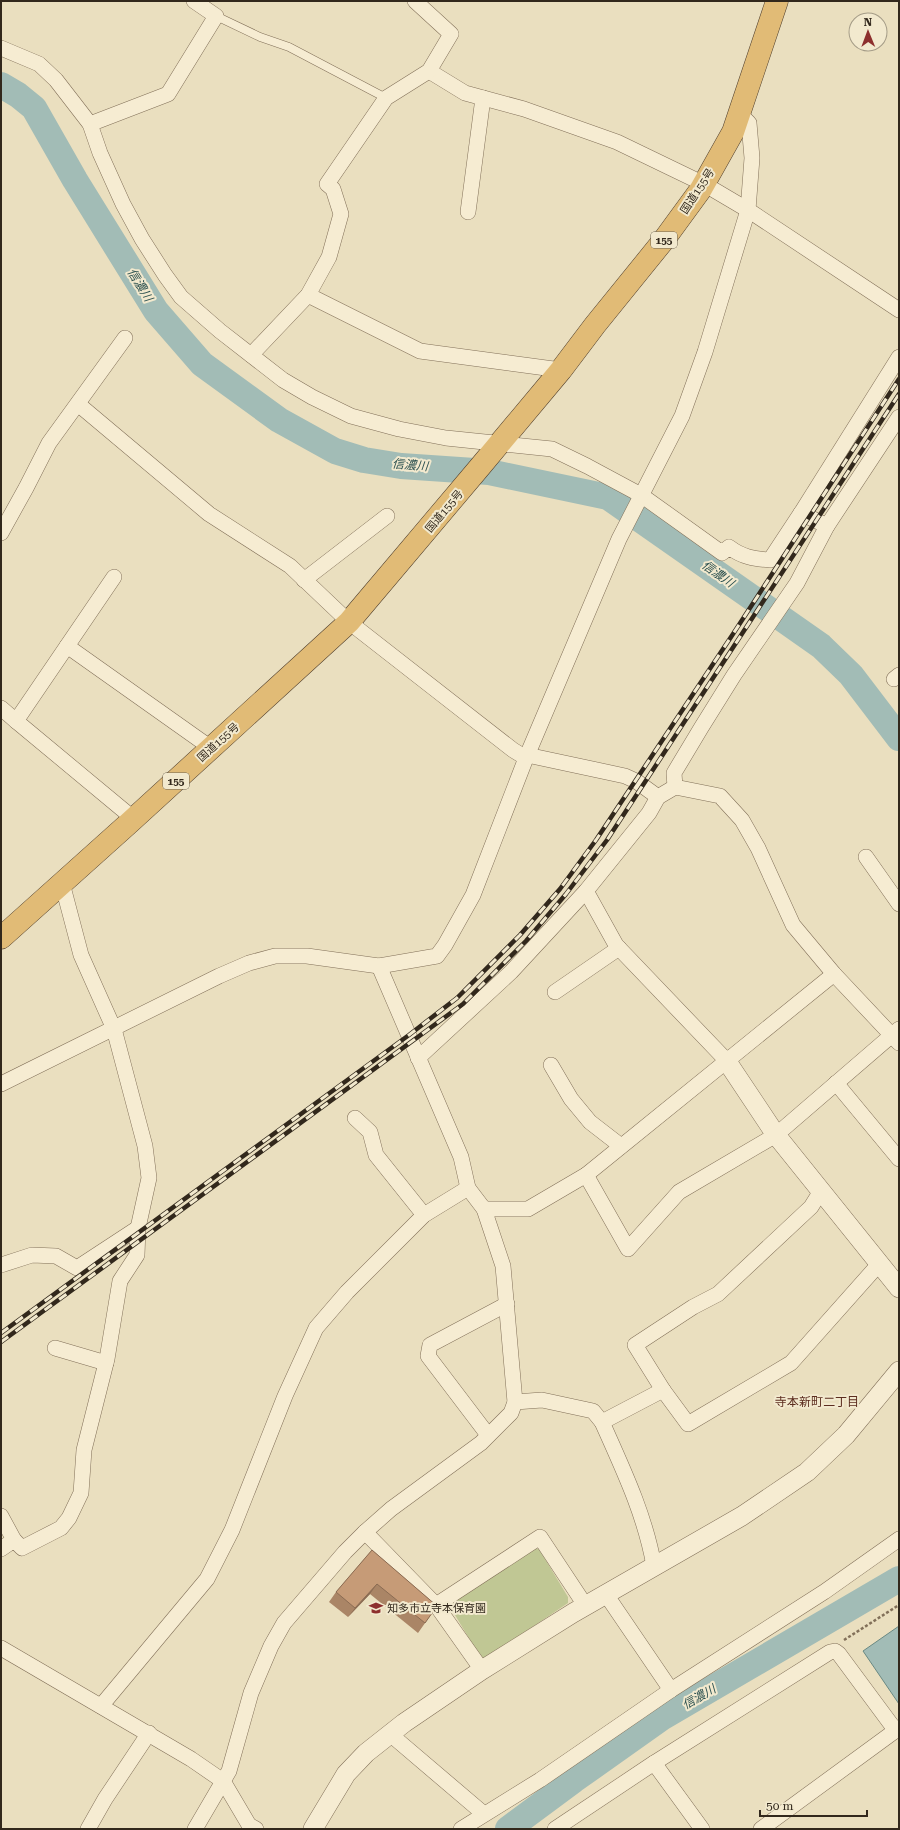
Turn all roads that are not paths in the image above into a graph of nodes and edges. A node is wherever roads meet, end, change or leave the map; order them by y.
1 (194, 1) edge
2 (415, 1) edge
3 (777, 1) edge
4 (216, 16) junction
5 (1, 48) edge
6 (429, 71) junction
7 (386, 98) junction
8 (483, 98) junction
9 (739, 113) junction
10 (90, 124) junction
11 (704, 184) junction
12 (748, 210) junction
13 (468, 212) dead end
14 (308, 295) junction
15 (899, 310) edge
16 (125, 338) dead end
17 (251, 355) junction
18 (899, 357) edge
19 (561, 370) junction
20 (78, 404) junction
21 (899, 417) edge
22 (498, 445) junction
23 (640, 499) junction
24 (801, 513) junction
25 (387, 516) dead end
26 (828, 526) junction
27 (1, 533) edge
28 (114, 577) dead end
29 (304, 580) junction
30 (349, 622) junction
31 (67, 646) junction
32 (1, 708) edge
33 (16, 721) junction
34 (211, 748) junction
35 (527, 756) junction
36 (675, 787) junction
37 (658, 797) junction
38 (134, 819) junction
39 (866, 857) dead end
40 (62, 883) junction
41 (586, 891) junction
42 (899, 904) edge
43 (1, 938) edge
44 (619, 948) junction
45 (379, 966) junction
46 (834, 974) junction
47 (555, 992) dead end
48 (114, 1029) junction
49 (897, 1035) edge
50 (418, 1058) junction
51 (726, 1060) junction
52 (551, 1064) dead end
53 (836, 1083) junction
54 (1, 1084) edge
55 (355, 1118) dead end
56 (776, 1136) junction
57 (621, 1146) junction
58 (899, 1159) edge
59 (586, 1175) junction
60 (468, 1188) junction
61 (821, 1191) junction
62 (484, 1209) junction
63 (424, 1215) junction
64 (138, 1228) junction
65 (879, 1264) junction
66 (1, 1265) edge
67 (899, 1288) edge
68 (507, 1304) junction
69 (55, 1348) dead end
70 (106, 1363) junction
71 (899, 1371) edge
72 (663, 1390) junction
73 (515, 1402) junction
74 (602, 1422) junction
75 (488, 1435) junction
76 (1, 1516) edge
77 (365, 1532) junction
78 (899, 1539) edge
79 (14, 1540) junction
80 (1, 1549) edge
81 (654, 1566) junction
82 (605, 1593) junction
83 (436, 1604) junction
84 (585, 1606) junction
85 (1, 1648) edge
86 (482, 1670) junction
87 (670, 1690) junction
88 (101, 1706) junction
89 (897, 1729) edge
90 (149, 1733) junction
91 (390, 1734) junction
92 (654, 1763) junction
93 (223, 1781) junction
94 (484, 1814) junction
95 (88, 1829) edge
96 (195, 1829) edge
97 (256, 1829) edge
98 (313, 1829) edge
99 (461, 1829) edge
100 (555, 1829) edge
101 (702, 1829) edge
102 (761, 1829) edge

1 - 4 street
2 - 6 street
3 - 9 highway, 国道155号 / 155
4 - 7 lane
4 - 10 street
5 - 10 street
6 - 7 street
6 - 8 street
7 - 14 street
8 - 11 street
8 - 13 street
9 - 11 highway, 国道155号 / 155
9 - 12 street
10 - 17 street
11 - 12 street
11 - 19 highway, 国道155号 / 155
12 - 15 street
12 - 23 street
14 - 17 street
14 - 19 street
16 - 20 street
17 - 22 street
18 - 24 street
19 - 22 highway, 国道155号 / 155
20 - 27 street
20 - 29 street
21 - 26 street
22 - 23 street
22 - 30 highway, 国道155号 / 155
23 - 24 street
23 - 35 street
24 - 26 street
25 - 29 street
26 - 36 street
28 - 31 street
29 - 30 street
30 - 34 highway, 国道155号 / 155
30 - 35 street
31 - 33 street
31 - 34 street
32 - 33 street
33 - 38 street
34 - 38 highway, 国道155号 / 155
35 - 37 street
35 - 45 street
36 - 37 street
36 - 46 street
37 - 41 street
38 - 40 highway, 国道155号 / 155
39 - 42 street
40 - 43 highway, 国道155号 / 155
40 - 48 street
41 - 44 street
41 - 50 street
44 - 47 street
44 - 51 street
45 - 48 street
45 - 50 street
46 - 49 street
46 - 51 street
48 - 54 street
48 - 64 street
49 - 53 street
50 - 60 street
51 - 56 street
51 - 57 street
52 - 57 street
53 - 56 street
53 - 58 street
55 - 63 street
56 - 59 street
56 - 61 street
57 - 59 street
59 - 62 street
60 - 62 street
60 - 63 street
61 - 65 street
61 - 72 street
62 - 68 street
63 - 88 street
64 - 66 street
64 - 70 street
65 - 67 street
65 - 72 street
68 - 73 street
68 - 75 street
69 - 70 street
70 - 79 street
71 - 81 street
72 - 74 street
73 - 74 street
73 - 75 street
74 - 81 street
75 - 77 street
76 - 79 street
77 - 83 street
77 - 93 street
78 - 87 street
79 - 80 street
81 - 82 street
82 - 84 street
82 - 87 street
83 - 84 street
83 - 86 street
84 - 86 street
85 - 88 street
86 - 91 street
87 - 94 street
88 - 90 street
89 - 92 street
89 - 102 street
90 - 93 street
90 - 95 street
91 - 94 street
91 - 98 street
92 - 100 street
92 - 101 street
93 - 96 street
93 - 97 street
94 - 99 street

